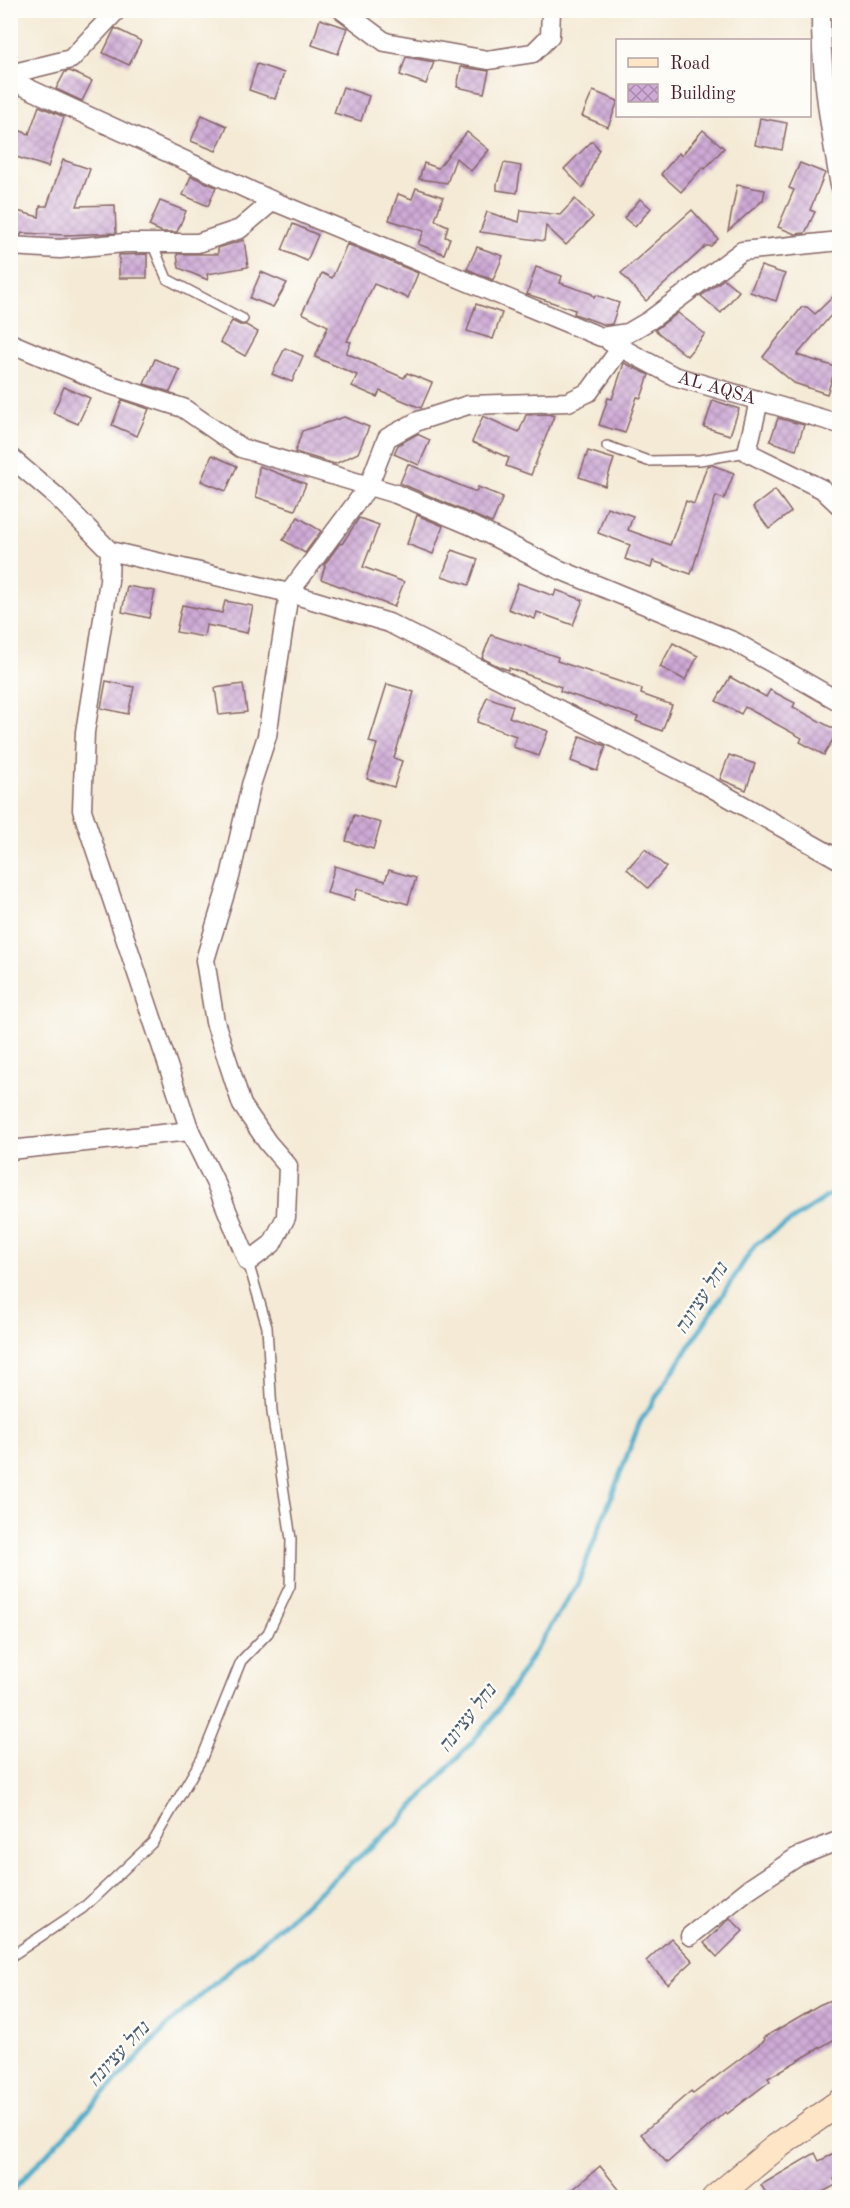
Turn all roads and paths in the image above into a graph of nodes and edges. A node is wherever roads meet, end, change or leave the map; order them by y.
1 (117, 10) edge
2 (342, 10) edge
3 (551, 10) edge
4 (821, 10) edge
5 (10, 74) edge
6 (10, 80) edge
7 (840, 186) edge
8 (273, 201) junction
9 (840, 241) edge
10 (152, 243) junction
11 (10, 246) edge
12 (243, 319) dead end
13 (601, 337) junction
14 (10, 343) edge
15 (620, 349) junction
16 (759, 401) junction
17 (840, 424) edge
18 (607, 446) dead end
19 (747, 452) junction
20 (10, 457) edge
21 (368, 487) junction
22 (840, 506) edge
23 (110, 551) junction
24 (289, 593) junction
25 (840, 702) edge
26 (840, 860) edge
27 (190, 1131) junction
28 (10, 1150) edge
29 (248, 1262) junction
30 (840, 1840) edge
31 (690, 1936) dead end
32 (10, 1957) edge
33 (840, 2102) edge
34 (715, 2198) edge

1 - 5 street
2 - 3 street
4 - 7 street
6 - 8 street, AL AQSA
8 - 10 street
8 - 13 street, AL AQSA
9 - 13 street
10 - 11 street
10 - 12 lane
13 - 15 street, AL AQSA
14 - 21 street
15 - 16 street, AL AQSA
15 - 21 street
16 - 17 street, AL AQSA
16 - 19 street
18 - 19 lane
19 - 22 street
20 - 23 street
21 - 24 street
21 - 25 street
23 - 24 street
23 - 27 street
24 - 26 street
24 - 29 street
27 - 28 street
27 - 29 street
29 - 32 lane
30 - 31 street
33 - 34 street

